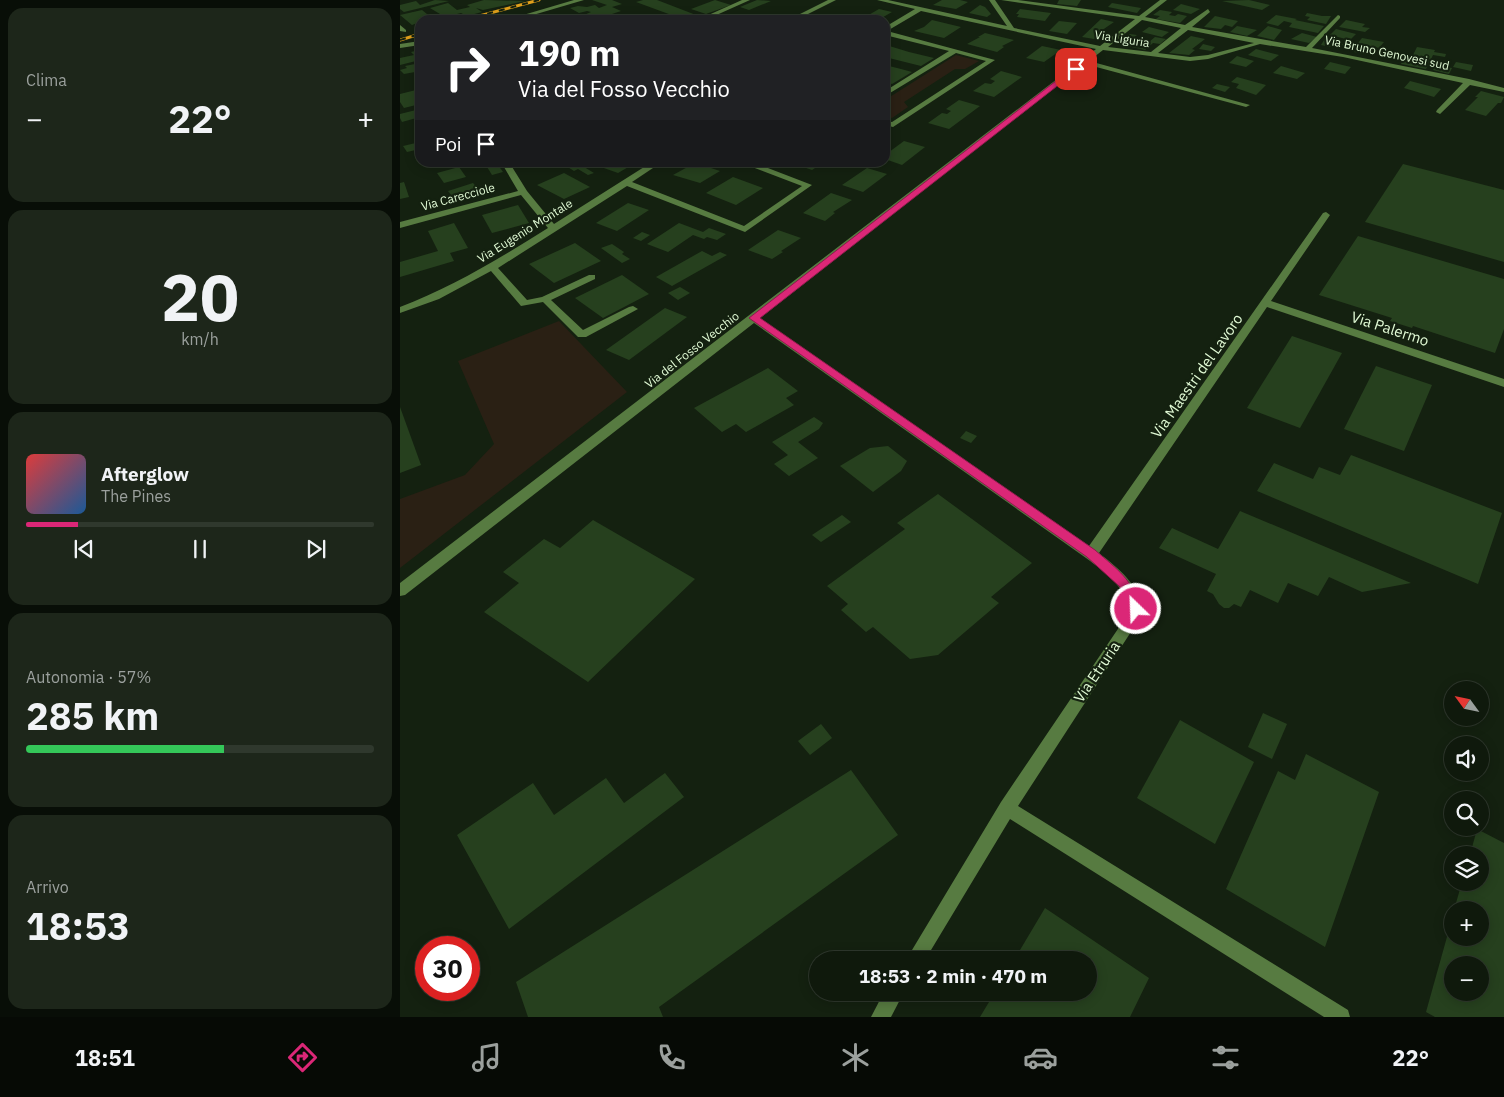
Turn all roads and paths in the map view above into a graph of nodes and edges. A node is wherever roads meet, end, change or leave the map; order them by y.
1 (581, 0) edge
2 (748, 0) edge
3 (833, 0) edge
4 (880, 0) edge
5 (992, 0) edge
6 (1004, 0) edge
7 (1164, 0) edge
8 (920, 9) junction
9 (1208, 11) dead end
10 (527, 15) edge
11 (710, 15) edge
12 (802, 15) edge
13 (1139, 18) junction
14 (1338, 18) dead end
15 (890, 28) edge
16 (1187, 28) junction
17 (1012, 29) junction
18 (890, 32) edge
19 (1264, 42) junction
20 (415, 44) edge
21 (400, 46) edge
22 (1102, 48) junction
23 (1308, 49) junction
24 (954, 51) junction
25 (1151, 55) junction
26 (1084, 62) junction
27 (1469, 82) junction
28 (1504, 90) edge
29 (890, 91) edge
30 (1246, 104) dead end
31 (1440, 112) dead end
32 (890, 124) edge
33 (508, 167) edge
34 (650, 167) edge
35 (757, 167) edge
36 (625, 182) junction
37 (524, 192) junction
38 (1326, 215) dead end
39 (400, 225) edge
40 (553, 228) junction
41 (492, 267) junction
42 (592, 277) dead end
43 (545, 299) junction
44 (1266, 303) junction
45 (633, 309) dead end
46 (400, 310) edge
47 (754, 318) junction
48 (1504, 383) edge
49 (1091, 554) junction
50 (400, 591) edge
51 (1007, 808) junction
52 (920, 951) edge
53 (890, 1001) edge
54 (880, 1017) edge
55 (1342, 1017) edge

1 - 10 street
2 - 11 street
3 - 12 street
4 - 8 street
5 - 17 street
6 - 13 street
7 - 13 street, Via del Fosso Vecchio
8 - 15 street
8 - 17 street
9 - 16 street
13 - 16 street, Via Bruno Genovesi sud
13 - 22 street, Via del Fosso Vecchio
14 - 23 street
16 - 19 street, Via Bruno Genovesi sud
16 - 25 street
17 - 22 street, Via Liguria
18 - 24 street
19 - 23 street, Via Bruno Genovesi sud
19 - 25 street, Via Liguria
20 - 21 street
22 - 25 street, Via Liguria
22 - 26 street, Via del Fosso Vecchio
23 - 27 street, Via Bruno Genovesi sud
24 - 29 street
24 - 32 street
26 - 30 street
26 - 47 street, Via del Fosso Vecchio
27 - 28 street, Via Bruno Genovesi sud
27 - 31 street
33 - 37 street, Via Carecciole
34 - 36 street, Via Eugenio Montale
35 - 36 street
36 - 40 street, Via Eugenio Montale
37 - 39 street, Via Carecciole
37 - 40 street, Via Carecciole
38 - 44 street, Via Maestri del Lavoro
40 - 41 street, Via Eugenio Montale
41 - 43 street
41 - 46 street, Via Eugenio Montale
42 - 43 street
43 - 45 street
44 - 48 street, Via Palermo
44 - 49 street, Via Maestri del Lavoro
47 - 49 street, Via Etruria
47 - 50 street, Via del Fosso Vecchio
49 - 51 street, Via Etruria
51 - 52 street
51 - 55 street
53 - 54 street

